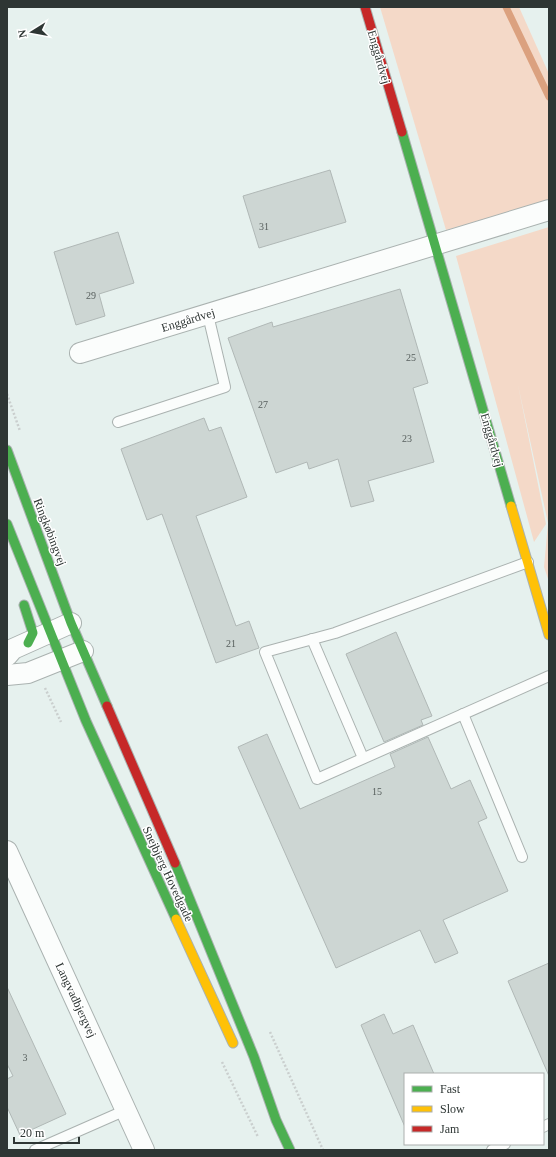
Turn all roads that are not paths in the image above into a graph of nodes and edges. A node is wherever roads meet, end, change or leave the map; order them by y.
1 (365, 7) edge
2 (549, 210) edge
3 (434, 245) junction
4 (208, 315) junction
5 (80, 353) dead end
6 (118, 422) dead end
7 (7, 450) edge
8 (7, 524) edge
9 (528, 562) junction
10 (20, 594) dead end
11 (71, 623) junction
12 (48, 633) junction
13 (549, 635) edge
14 (312, 639) junction
15 (28, 642) junction
16 (83, 651) junction
17 (7, 656) edge
18 (59, 661) junction
19 (7, 675) edge
20 (549, 676) edge
21 (463, 714) junction
22 (363, 758) junction
23 (7, 851) edge
24 (522, 857) dead end
25 (238, 1054) dead end
26 (250, 1074) dead end
27 (126, 1110) junction
28 (276, 1120) junction
29 (503, 1145) edge
30 (35, 1150) edge
31 (144, 1150) edge
32 (290, 1150) edge
33 (492, 1150) edge

1 - 3 street, Enggårdvej
2 - 3 street, Enggårdvej
3 - 4 street, Enggårdvej
3 - 9 street, Enggårdvej
4 - 5 street, Enggårdvej
4 - 6 lane
7 - 11 street, Ringkøbingvej
8 - 12 street
9 - 13 street, Enggårdvej
9 - 14 lane
10 - 15 street
11 - 12 street
11 - 16 street, Snejbjerg Hovedgade
12 - 15 street
12 - 18 street, Snejbjerg Hovedgade
14 - 22 lane
14 - 22 lane
15 - 17 street
16 - 18 street
16 - 28 street, Snejbjerg Hovedgade
18 - 19 street
18 - 25 street, Snejbjerg Hovedgade
20 - 21 lane
21 - 22 lane
21 - 24 lane
23 - 27 street, Langvadbjergvej
26 - 28 street, Snejbjerg Hovedgade
27 - 30 lane
27 - 31 street, Langvadbjergvej
28 - 32 street, Snejbjerg Hovedgade
29 - 33 lane

